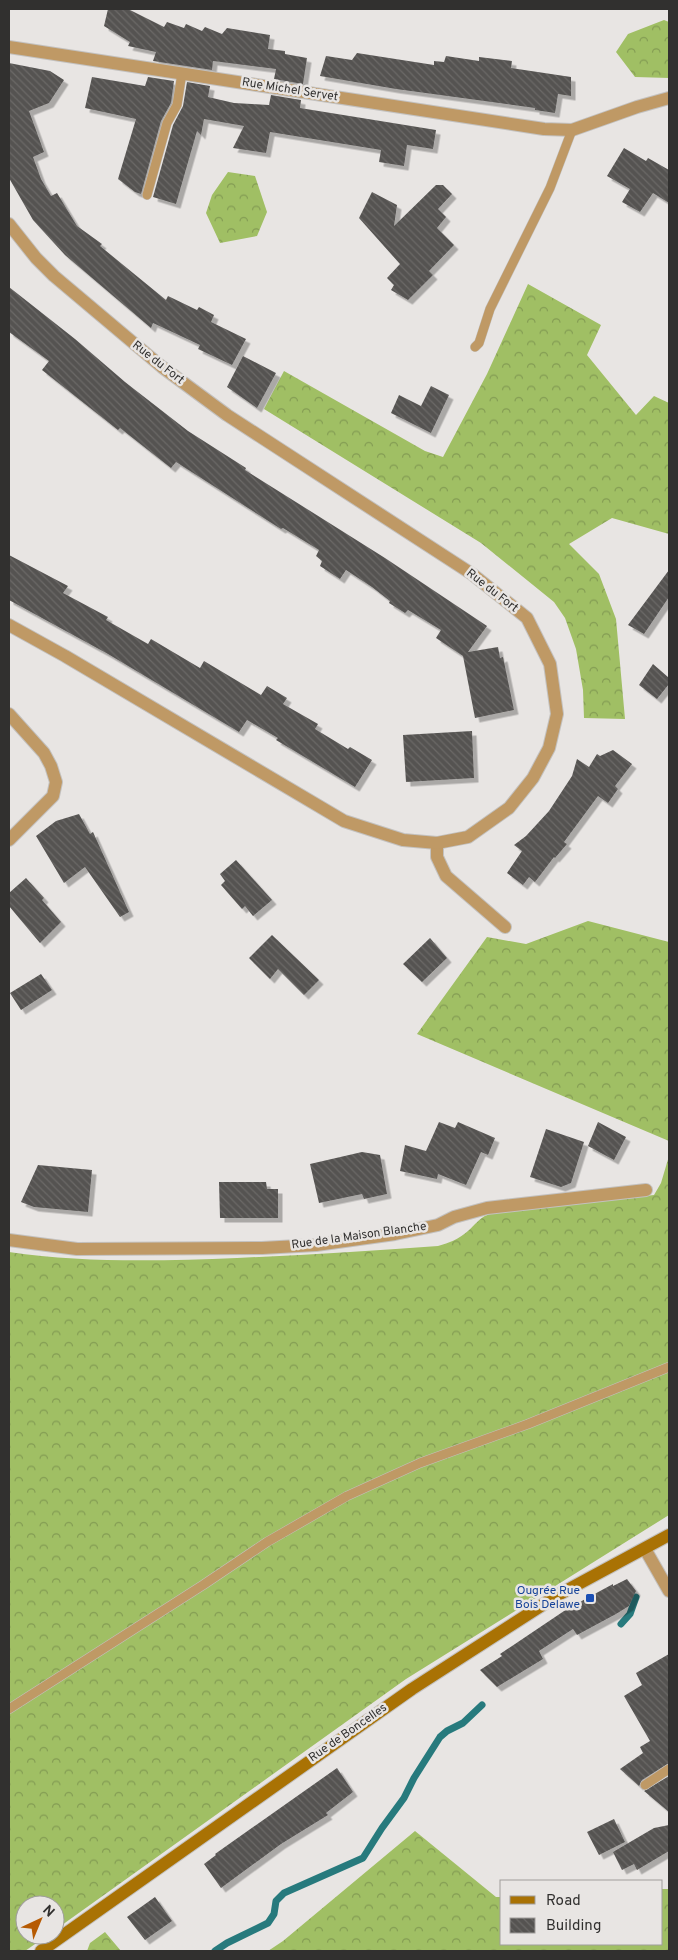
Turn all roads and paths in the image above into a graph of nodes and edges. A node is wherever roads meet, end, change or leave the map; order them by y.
1 (9, 47) edge
2 (182, 73) junction
3 (669, 98) edge
4 (572, 130) junction
5 (147, 195) dead end
6 (9, 224) edge
7 (475, 347) dead end
8 (9, 625) edge
9 (9, 714) edge
10 (9, 840) edge
11 (437, 843) junction
12 (505, 927) dead end
13 (646, 1190) dead end
14 (9, 1240) edge
15 (669, 1367) edge
16 (669, 1535) edge
17 (645, 1549) junction
18 (669, 1591) edge
19 (9, 1709) edge
20 (669, 1769) edge
21 (645, 1785) dead end
22 (41, 1951) edge

1 - 2 street, Rue Michel Servet
2 - 4 street, Rue Michel Servet
2 - 5 lane
3 - 4 street, Rue Michel Servet
4 - 7 lane
6 - 11 street, Rue du Fort
8 - 11 street, Rue du Fort
9 - 10 street
11 - 12 street
13 - 14 street, Rue de la Maison Blanche
15 - 19 lane
16 - 17 main road, Rue de Boncelles
17 - 18 street
17 - 22 main road, Rue de Boncelles
20 - 21 lane

